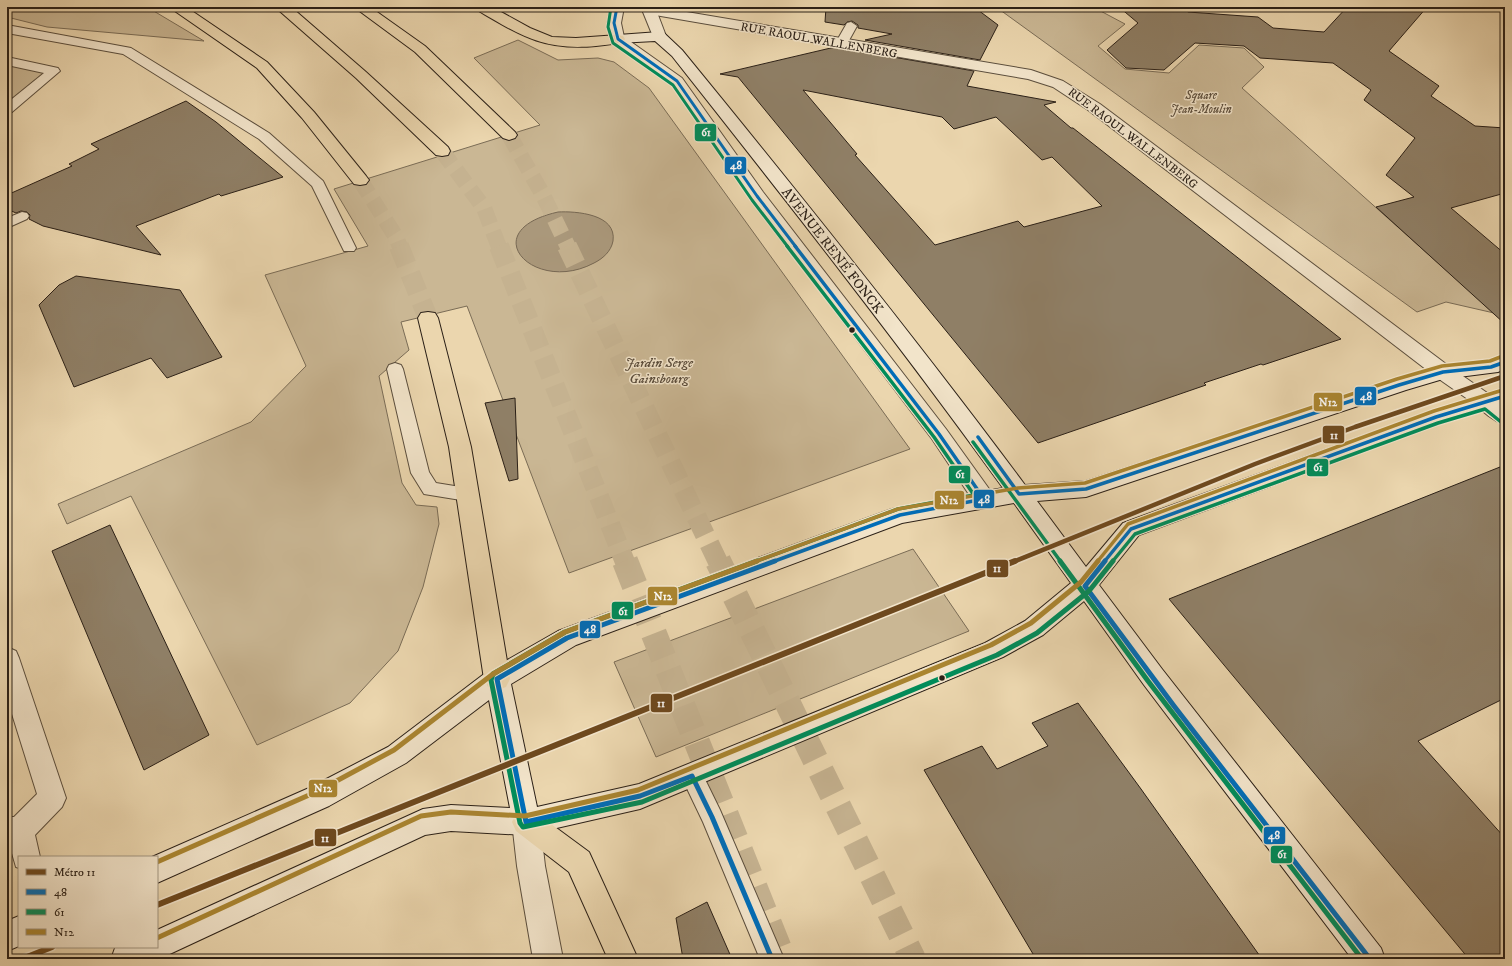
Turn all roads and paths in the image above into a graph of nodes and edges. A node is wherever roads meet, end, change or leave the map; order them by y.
1 (176, 7) edge
2 (282, 7) edge
3 (362, 7) edge
4 (482, 7) edge
5 (617, 7) edge
6 (648, 9) edge
7 (851, 26) dead end
8 (7, 29) edge
9 (659, 36) junction
10 (618, 39) junction
11 (841, 44) junction
12 (7, 62) edge
13 (7, 109) edge
14 (509, 135) tunnel mouth
15 (442, 151) tunnel mouth
16 (360, 180) tunnel mouth
17 (22, 216) dead end
18 (7, 224) edge
19 (349, 248) dead end
20 (428, 318) tunnel mouth
21 (1505, 362) edge
22 (395, 369) dead end
23 (1443, 372) junction
24 (1496, 399) edge
25 (1505, 417) edge
26 (467, 494) junction
27 (1019, 494) junction
28 (984, 499) junction
29 (1085, 586) junction
30 (7, 658) edge
31 (497, 679) junction
32 (692, 776) junction
33 (526, 822) junction
34 (13, 830) edge
35 (26, 856) edge
36 (158, 869) edge
37 (18, 931) edge
38 (7, 936) edge
39 (158, 945) edge
40 (150, 948) edge
41 (126, 959) edge
42 (548, 959) edge
43 (623, 959) edge
44 (772, 959) edge
45 (1370, 959) edge

1 - 16 highway
2 - 15 highway
3 - 14 highway
4 - 10 highway
5 - 10 main road
6 - 9 main road, AVENUE RENÉ FONCK
6 - 11 main road, RUE RAOUL WALLENBERG
7 - 11 lane
8 - 19 lane
9 - 10 main road
9 - 27 main road, AVENUE RENÉ FONCK
10 - 28 main road, AVENUE RENÉ FONCK
11 - 23 main road, RUE RAOUL WALLENBERG
12 - 13 lane
17 - 18 lane
20 - 26 highway
21 - 23 main road
22 - 26 lane
23 - 24 main road, RUE RAOUL WALLENBERG
23 - 27 main road
24 - 25 main road, RUE RAOUL WALLENBERG
24 - 29 main road
26 - 31 highway
27 - 28 main road
27 - 29 main road, AVENUE RENÉ FONCK
28 - 31 main road
29 - 32 main road
29 - 45 main road, AVENUE RENÉ FONCK
30 - 34 main road
31 - 33 main road
31 - 36 main road
32 - 33 main road
32 - 44 lane
33 - 39 main road
33 - 42 main road
33 - 43 highway
34 - 35 main road
37 - 38 main road
40 - 41 main road

